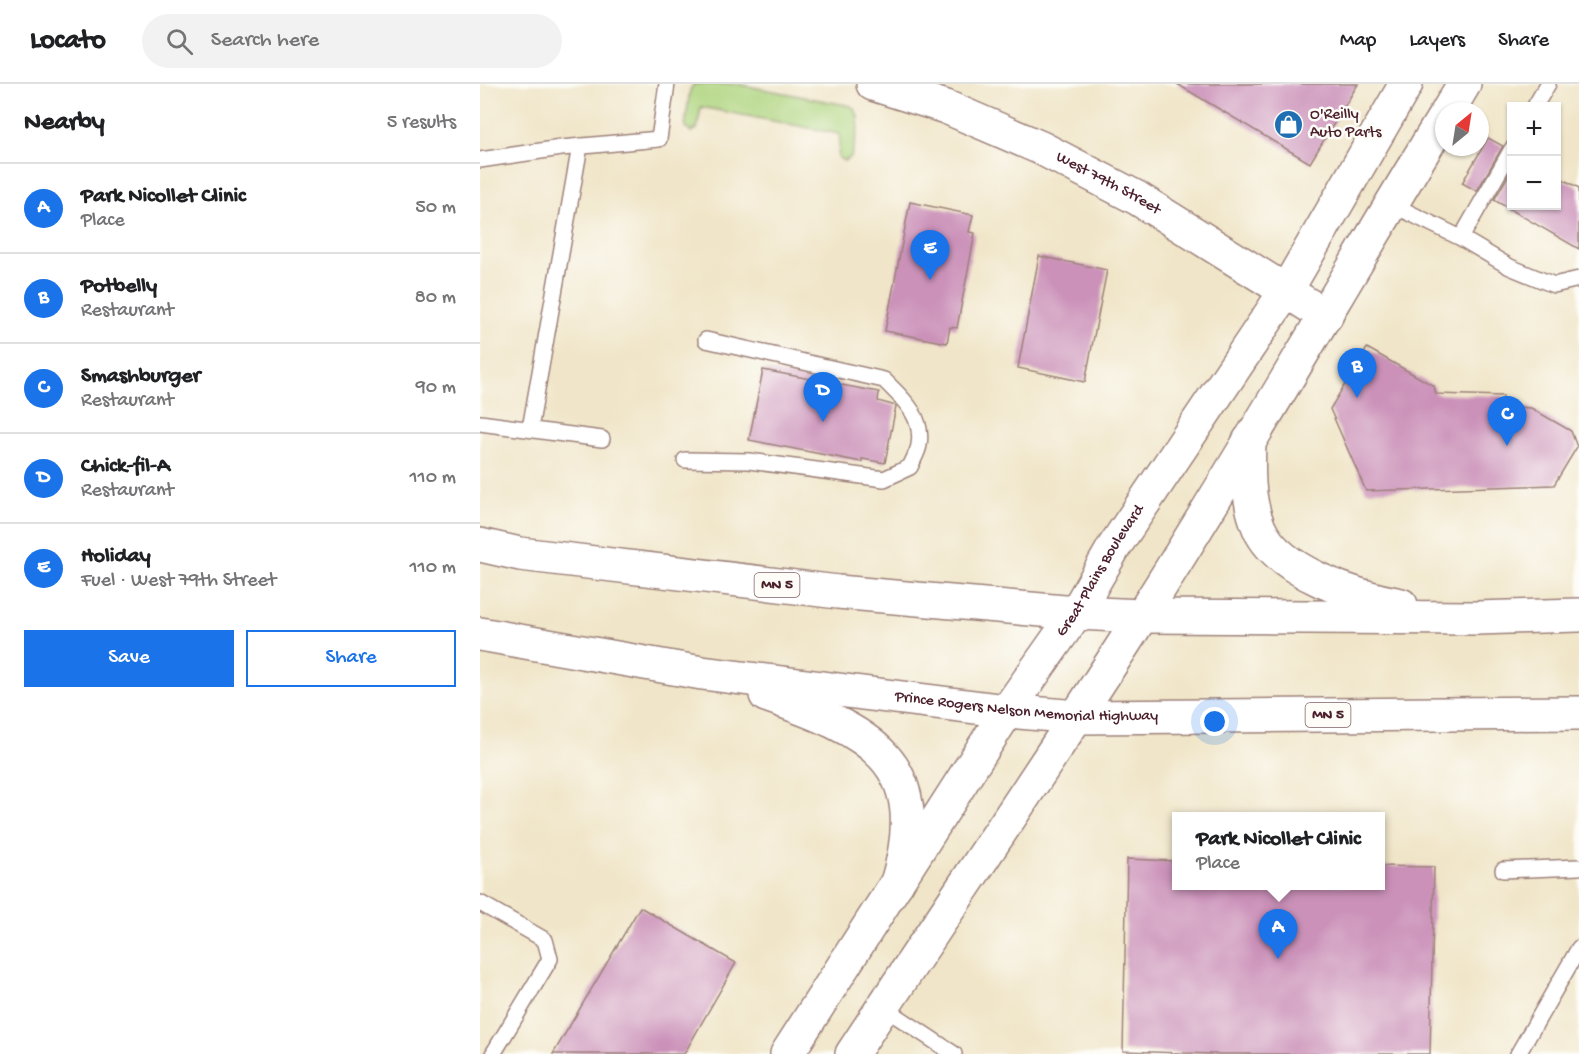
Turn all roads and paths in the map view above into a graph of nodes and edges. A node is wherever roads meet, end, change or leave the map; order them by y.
1 (667, 84) edge
2 (873, 84) edge
3 (1406, 84) edge
4 (1464, 84) edge
5 (1548, 84) edge
6 (1453, 102) edge
7 (1537, 102) edge
8 (1435, 132) edge
9 (580, 146) junction
10 (1508, 156) edge
11 (480, 160) edge
12 (1391, 204) junction
13 (1461, 238) junction
14 (1579, 279) edge
15 (1286, 291) junction
16 (1326, 316) junction
17 (706, 340) dead end
18 (480, 423) edge
19 (530, 429) junction
20 (602, 439) dead end
21 (1249, 441) junction
22 (685, 460) dead end
23 (480, 545) edge
24 (1076, 613) junction
25 (1579, 615) edge
26 (1142, 616) junction
27 (1477, 618) junction
28 (480, 634) edge
29 (702, 673) junction
30 (1008, 711) junction
31 (1579, 713) edge
32 (1077, 717) junction
33 (1579, 867) edge
34 (1503, 870) dead end
35 (897, 884) junction
36 (480, 903) edge
37 (1579, 948) edge
38 (883, 1008) junction
39 (494, 1054) edge
40 (787, 1054) edge
41 (852, 1054) edge
42 (954, 1054) edge
43 (1518, 1054) edge

1 - 9 lane
2 - 15 main road, West 79th Street
3 - 15 main road, Great Plains Boulevard
4 - 6 main road
5 - 7 lane
8 - 12 main road
9 - 11 lane
9 - 19 lane
10 - 13 lane
12 - 13 lane
12 - 16 main road
13 - 14 lane
15 - 16 main road, West 79th Street
15 - 24 main road, Great Plains Boulevard
16 - 21 main road
17 - 22 lane
18 - 19 lane
19 - 20 lane
21 - 26 main road
21 - 27 main road
23 - 24 main road, MN 5
24 - 26 main road, MN 5
24 - 30 main road, Great Plains Boulevard
25 - 27 main road, MN 5
26 - 27 main road, MN 5
26 - 32 main road
28 - 29 main road, Prince Rogers Nelson Memorial Highway / MN 5
29 - 30 main road, Prince Rogers Nelson Memorial Highway / MN 5
29 - 35 main road
30 - 32 main road, Prince Rogers Nelson Memorial Highway / MN 5
30 - 35 main road, Great Plains Boulevard
31 - 32 main road, Prince Rogers Nelson Memorial Highway / MN 5
32 - 38 main road
33 - 34 lane
35 - 40 main road, Great Plains Boulevard
36 - 39 lane
37 - 43 lane
38 - 41 main road
38 - 42 lane

